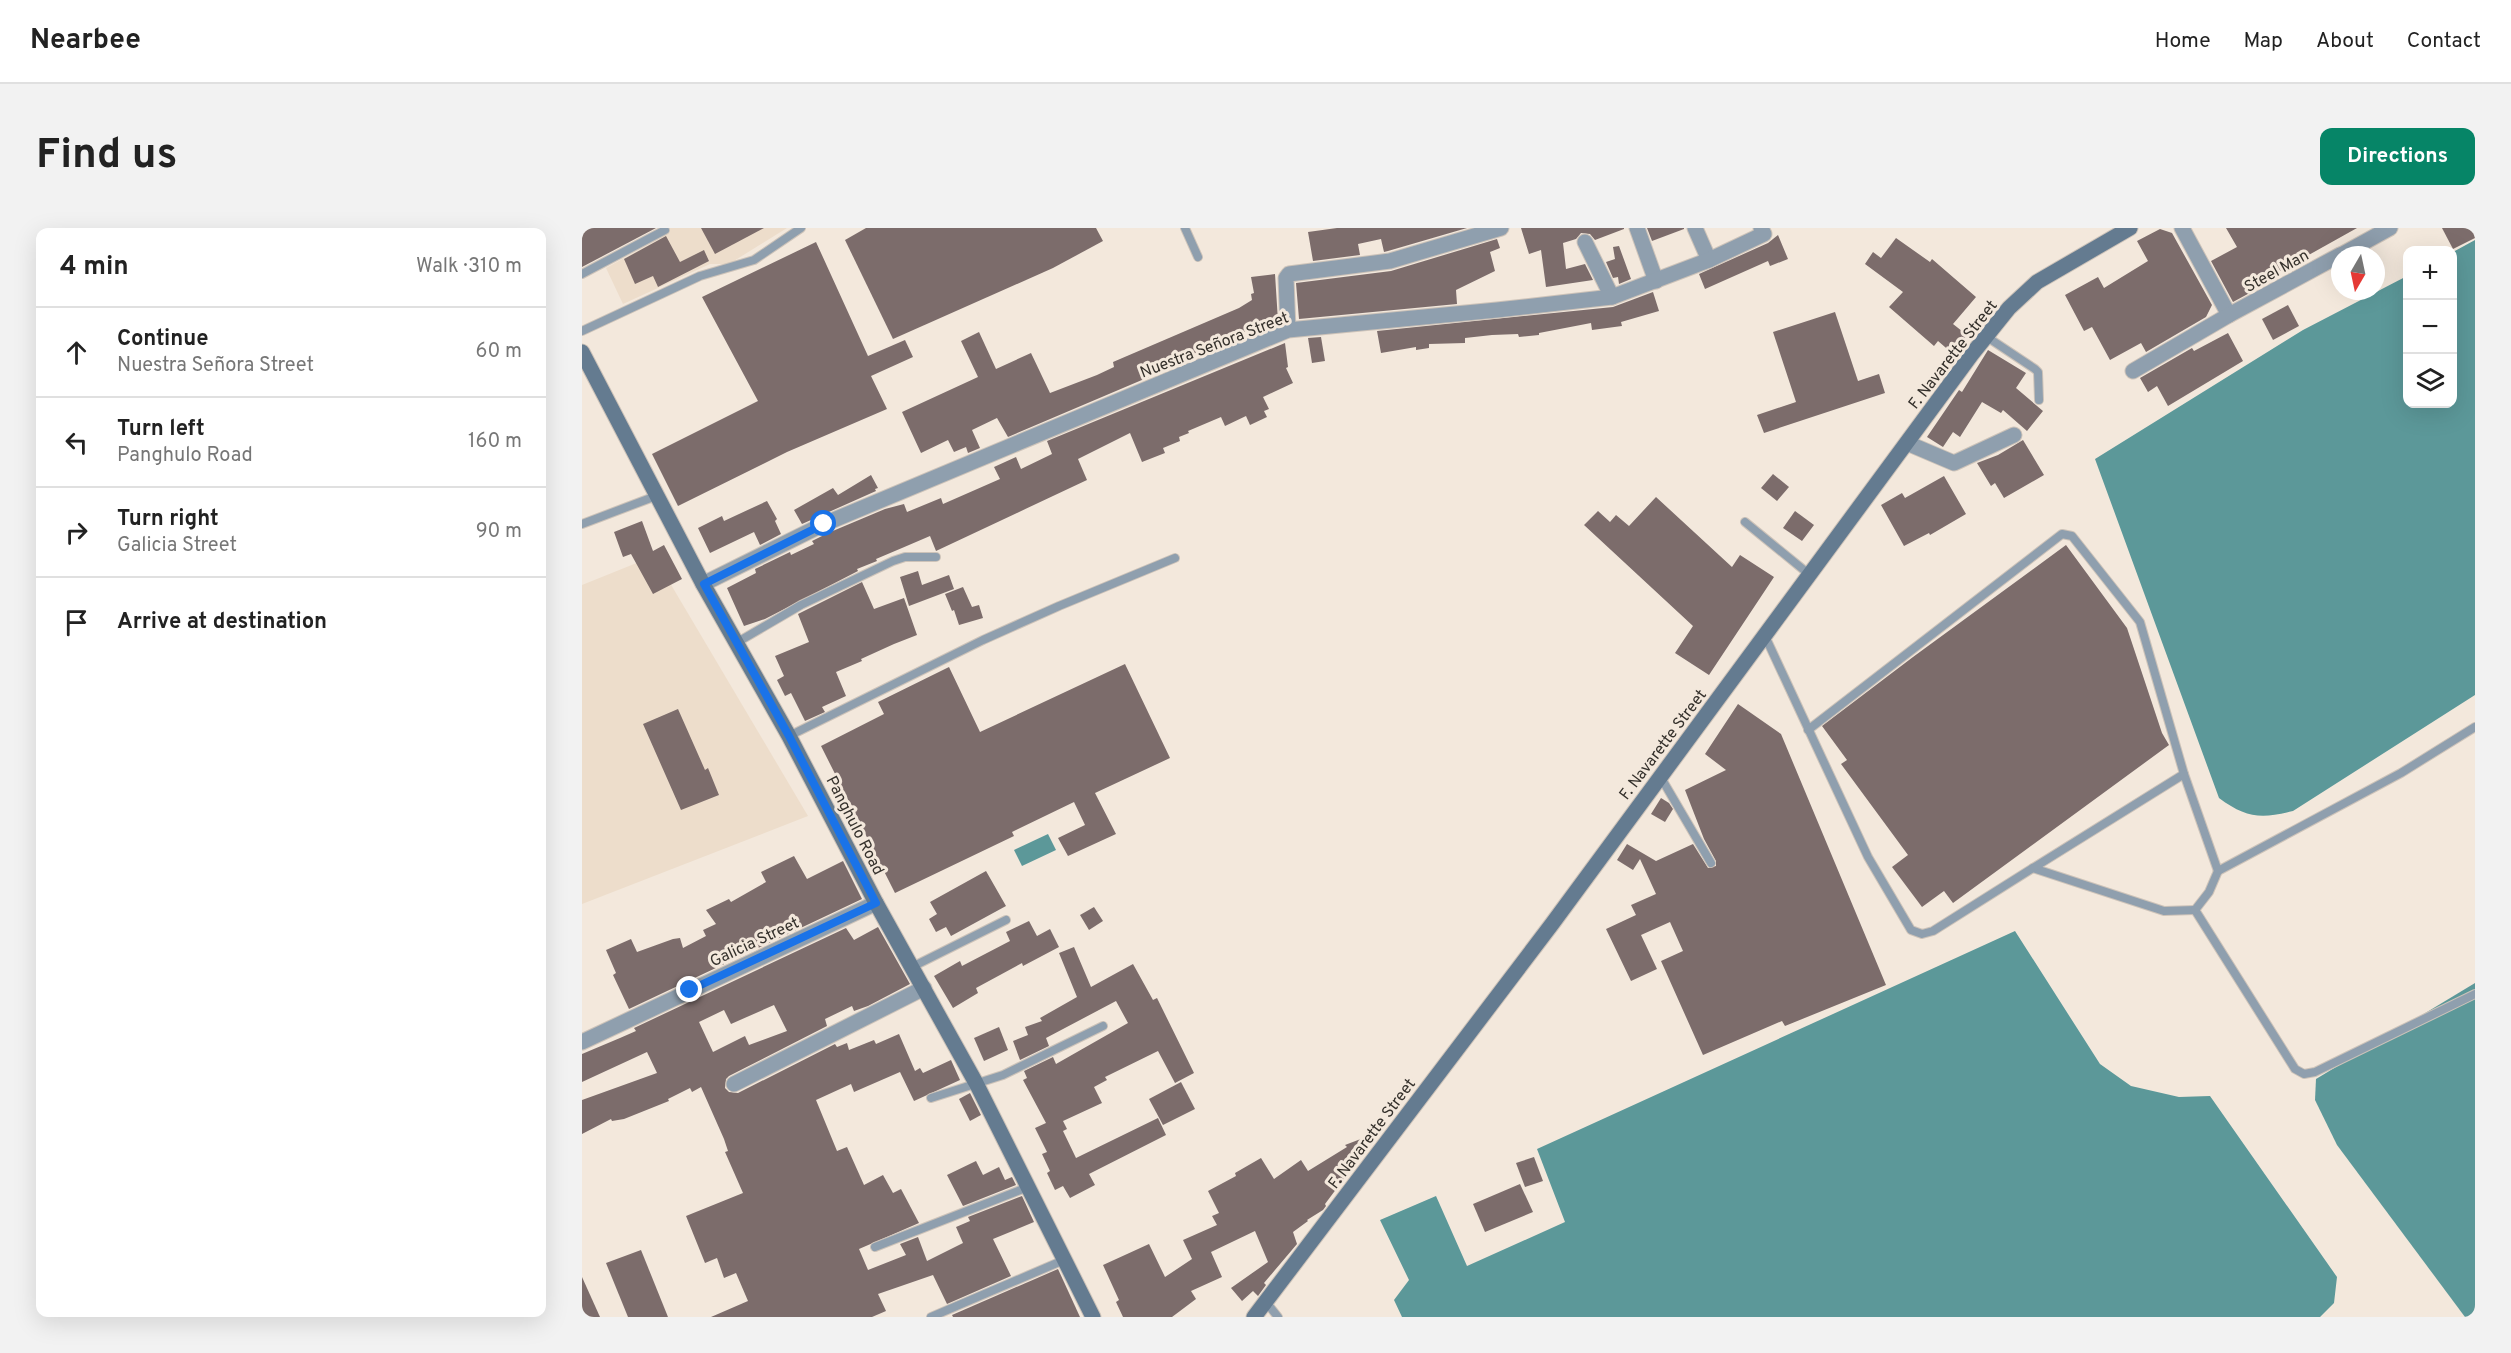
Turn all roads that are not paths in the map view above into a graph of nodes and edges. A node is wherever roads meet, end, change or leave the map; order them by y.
1 (801, 228) edge
2 (1185, 228) edge
3 (1501, 228) edge
4 (1637, 228) edge
5 (1695, 228) edge
6 (2130, 228) edge
7 (2182, 228) edge
8 (2390, 228) edge
9 (665, 230) dead end
10 (1762, 231) edge
11 (1585, 242) dead end
12 (2357, 246) edge
13 (1198, 257) dead end
14 (1709, 260) junction
15 (2331, 260) edge
16 (582, 274) edge
17 (1656, 280) junction
18 (1612, 297) junction
19 (2229, 315) junction
20 (1288, 330) junction
21 (582, 331) edge
22 (1987, 337) junction
23 (582, 352) edge
24 (2133, 371) dead end
25 (2039, 400) dead end
26 (2014, 435) dead end
27 (1907, 443) junction
28 (657, 496) junction
29 (1745, 522) dead end
30 (582, 524) edge
31 (936, 556) dead end
32 (1175, 558) dead end
33 (1810, 575) junction
34 (704, 584) junction
35 (1765, 636) junction
36 (736, 643) junction
37 (2475, 727) edge
38 (1808, 729) junction
39 (789, 736) junction
40 (2184, 774) junction
41 (1660, 776) junction
42 (1711, 863) dead end
43 (2033, 868) junction
44 (2218, 871) junction
45 (876, 903) junction
46 (2195, 910) junction
47 (1006, 920) dead end
48 (912, 967) junction
49 (924, 988) junction
50 (2475, 994) edge
51 (1103, 1026) dead end
52 (582, 1042) edge
53 (976, 1083) junction
54 (734, 1084) dead end
55 (931, 1098) dead end
56 (1029, 1186) junction
57 (875, 1246) dead end
58 (1064, 1260) junction
59 (1266, 1302) junction
60 (931, 1317) edge
61 (1093, 1317) edge
62 (1254, 1317) edge
63 (1278, 1317) edge

1 - 21 lane
2 - 13 lane
3 - 20 street
4 - 17 street
5 - 14 street
6 - 22 main road, F. Navarette Street
7 - 19 street
8 - 12 street, Steel Man
9 - 16 lane
10 - 14 street, Nuestra Señora Street
11 - 18 street
14 - 17 street, Nuestra Señora Street
15 - 19 street, Steel Man
17 - 18 street, Nuestra Señora Street
18 - 20 street, Nuestra Señora Street
19 - 24 street, Steel Man
20 - 34 street, Nuestra Señora Street
22 - 25 lane
22 - 27 main road, F. Navarette Street
23 - 28 main road, Panghulo Road
26 - 27 street
27 - 33 main road, F. Navarette Street
28 - 30 lane
28 - 34 main road, Panghulo Road
29 - 33 lane
31 - 36 lane
32 - 39 lane
33 - 35 main road, F. Navarette Street
34 - 36 main road, Panghulo Road
35 - 38 lane
35 - 41 main road, F. Navarette Street
36 - 39 main road, Panghulo Road
37 - 44 lane
38 - 40 lane
38 - 43 lane
39 - 45 main road, Panghulo Road
40 - 43 lane
40 - 44 lane
41 - 42 lane
41 - 59 main road, F. Navarette Street
43 - 46 lane
44 - 46 lane
45 - 48 main road, Panghulo Road
45 - 52 street, Galicia Street
46 - 50 lane
47 - 48 lane
48 - 49 main road, Panghulo Road
49 - 53 main road, Panghulo Road
49 - 54 street
51 - 53 lane
53 - 55 lane
53 - 56 main road, Panghulo Road
56 - 57 lane
56 - 58 main road, Panghulo Road
58 - 60 lane
58 - 61 main road, Panghulo Road
59 - 62 main road, F. Navarette Street
59 - 63 lane

